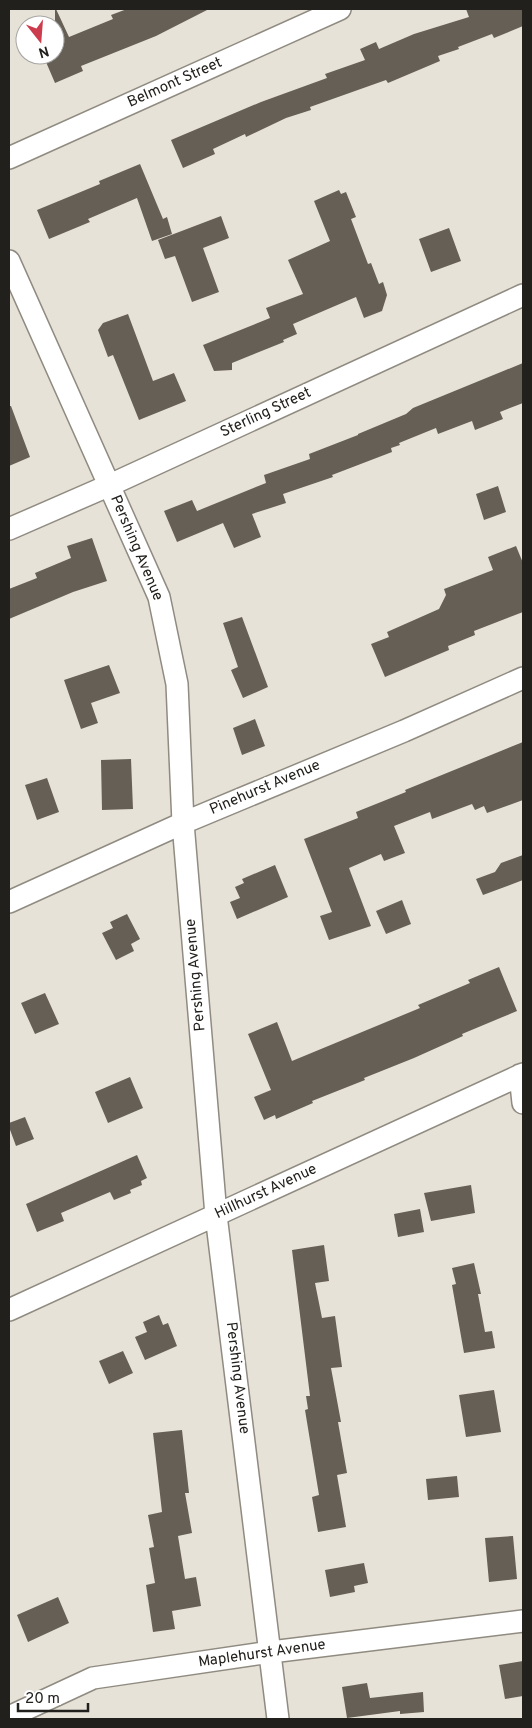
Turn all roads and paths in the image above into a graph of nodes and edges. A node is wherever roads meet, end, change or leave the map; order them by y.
1 (340, 9) edge
2 (9, 158) edge
3 (9, 261) edge
4 (523, 295) edge
5 (110, 485) junction
6 (9, 529) edge
7 (523, 678) edge
8 (183, 823) junction
9 (9, 902) edge
10 (522, 1075) edge
11 (523, 1103) edge
12 (216, 1215) junction
13 (9, 1310) edge
14 (523, 1621) edge
15 (271, 1652) junction
16 (9, 1717) edge
17 (278, 1719) edge

1 - 2 street, Belmont Street
3 - 5 street, Pershing Avenue
4 - 5 street, Sterling Street
5 - 6 street, Sterling Street
5 - 8 street, Pershing Avenue
7 - 8 street, Pinehurst Avenue
8 - 9 street, Pinehurst Avenue
8 - 12 street, Pershing Avenue
10 - 11 street
10 - 12 street, Hillhurst Avenue
12 - 13 street, Hillhurst Avenue
12 - 15 street, Pershing Avenue
14 - 15 street, Maplehurst Avenue
15 - 16 street, Maplehurst Avenue
15 - 17 street, Pershing Avenue

